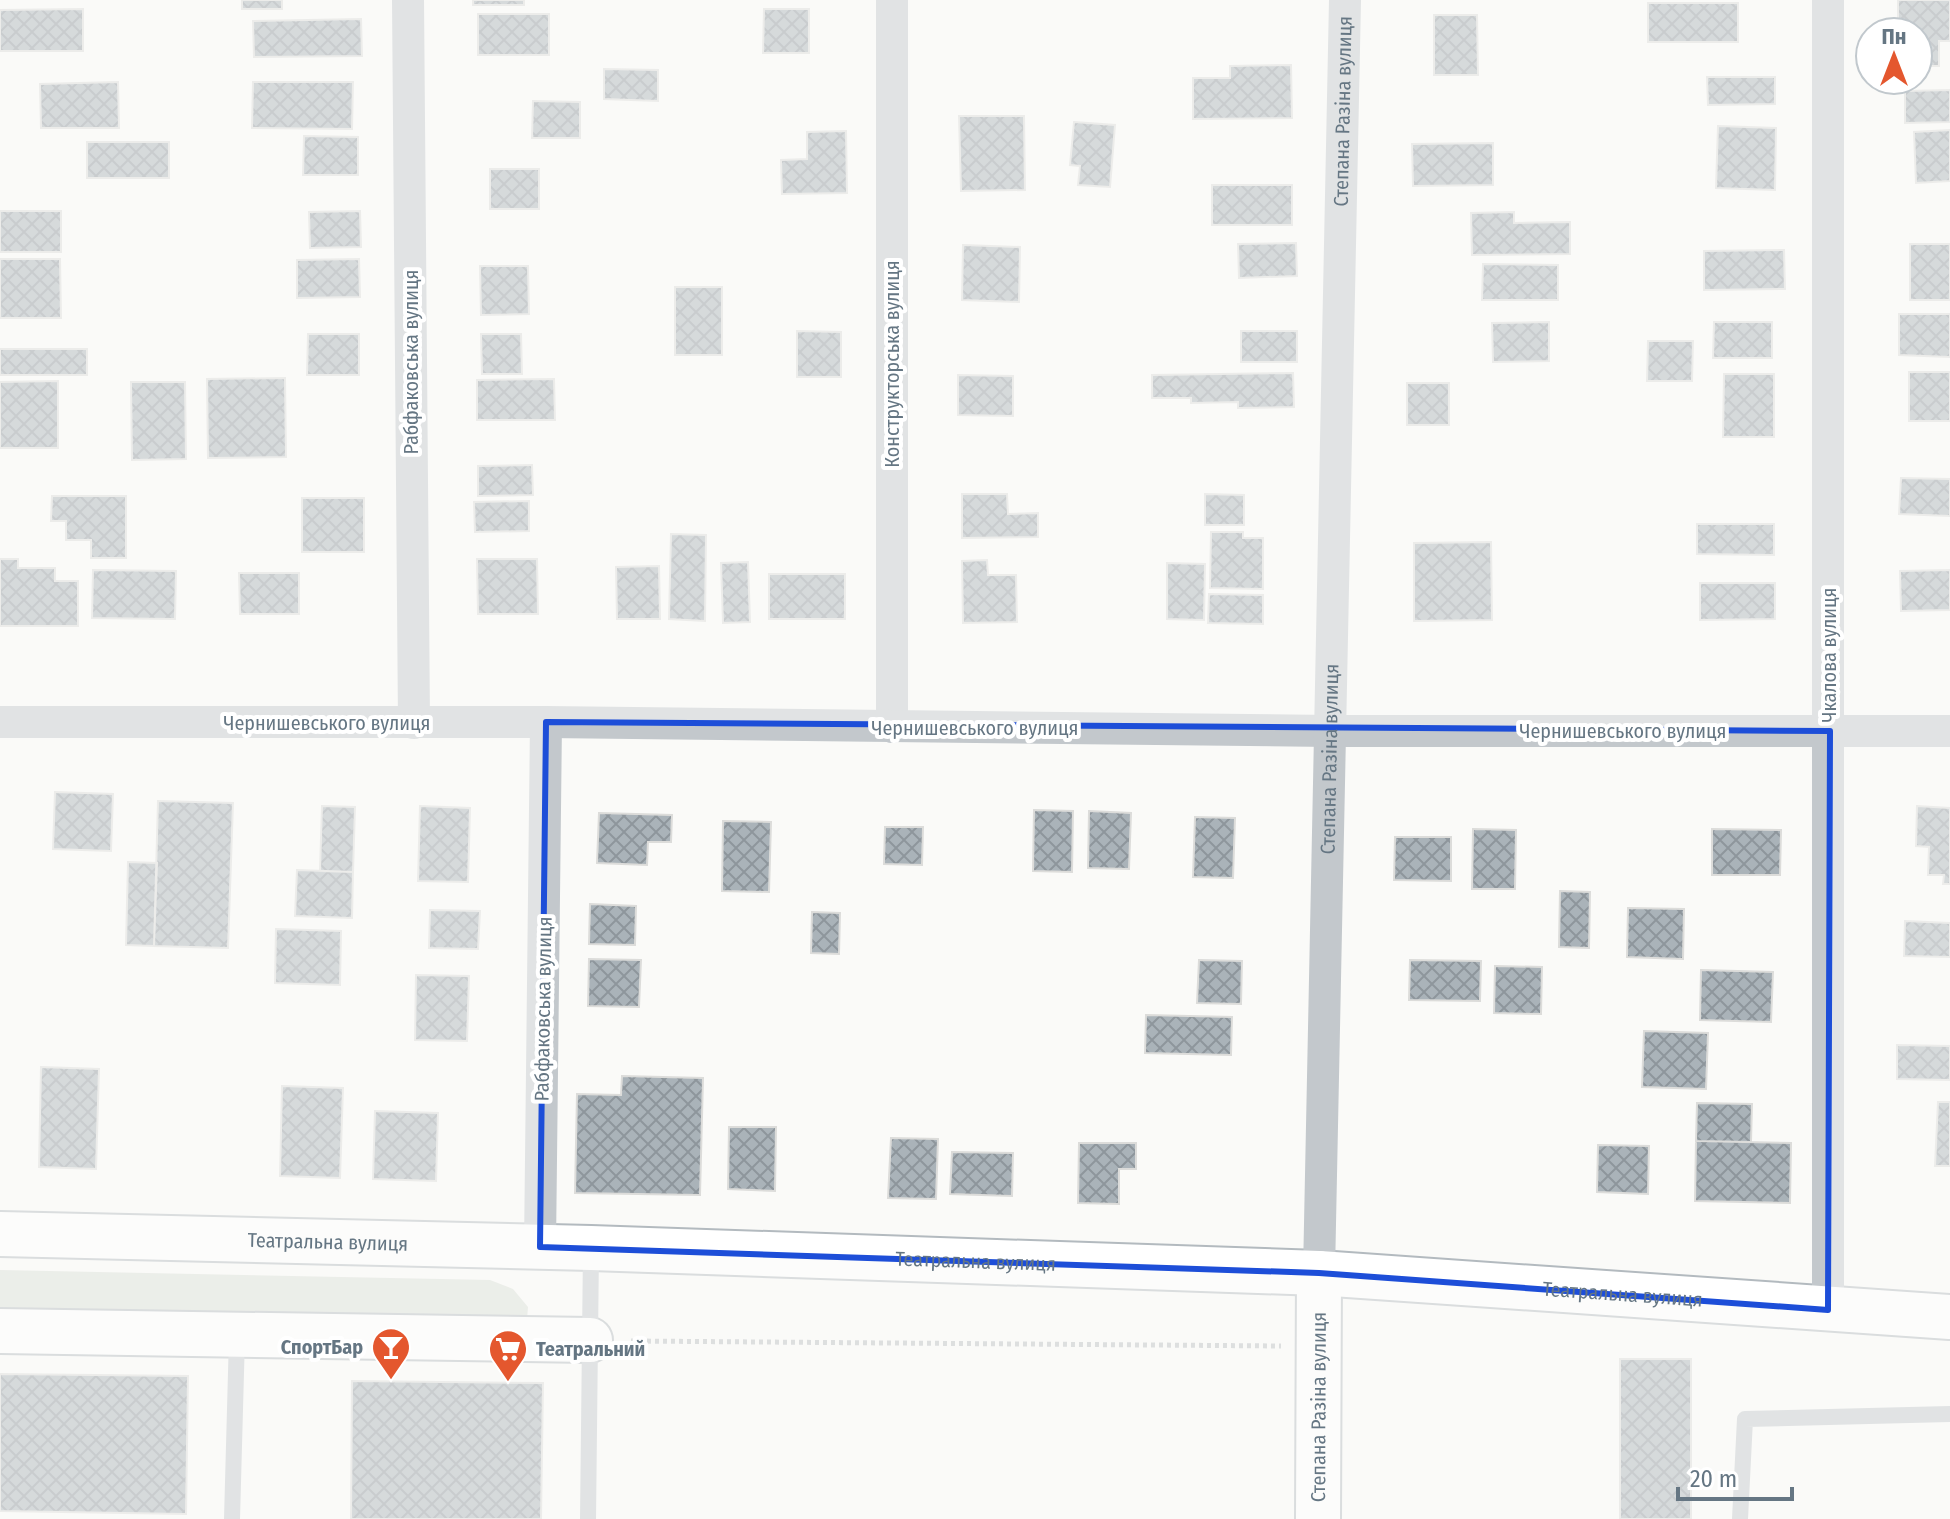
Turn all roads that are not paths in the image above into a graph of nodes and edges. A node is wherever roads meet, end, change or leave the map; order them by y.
1 (408, 0) edge
2 (892, 0) edge
3 (1345, 0) edge
4 (1828, 0) edge
5 (0, 722) edge
6 (546, 722) junction
7 (414, 723) junction
8 (892, 727) junction
9 (1331, 731) junction
10 (1830, 731) junction
11 (1950, 731) edge
12 (0, 1234) edge
13 (540, 1247) junction
14 (591, 1248) junction
15 (1319, 1273) junction
16 (1828, 1310) junction
17 (1950, 1317) edge
18 (0, 1331) edge
19 (237, 1335) junction
20 (590, 1340) junction
21 (1950, 1414) edge
22 (232, 1519) edge
23 (588, 1519) edge
24 (1318, 1519) edge
25 (1740, 1519) edge

1 - 7 street, Рабфаковська вулиця
2 - 8 street, Конструкторська вулиця
3 - 9 street, Степана Разіна вулиця
4 - 10 street, Чкалова вулиця
5 - 7 street, Чернишевського вулиця
6 - 7 street, Чернишевського вулиця
6 - 8 street, Чернишевського вулиця
6 - 13 street, Рабфаковська вулиця
8 - 9 street, Чернишевського вулиця
9 - 10 street, Чернишевського вулиця
9 - 15 street, Степана Разіна вулиця
10 - 11 street, Чернишевського вулиця
10 - 16 street, Чкалова вулиця
12 - 13 street, Театральна вулиця
13 - 14 street, Театральна вулиця
14 - 15 street, Театральна вулиця
14 - 20 lane
15 - 16 street, Театральна вулиця
15 - 24 street, Степана Разіна вулиця
16 - 17 street, Театральна вулиця
18 - 19 street
19 - 20 street
19 - 22 lane
20 - 23 lane
21 - 25 lane

